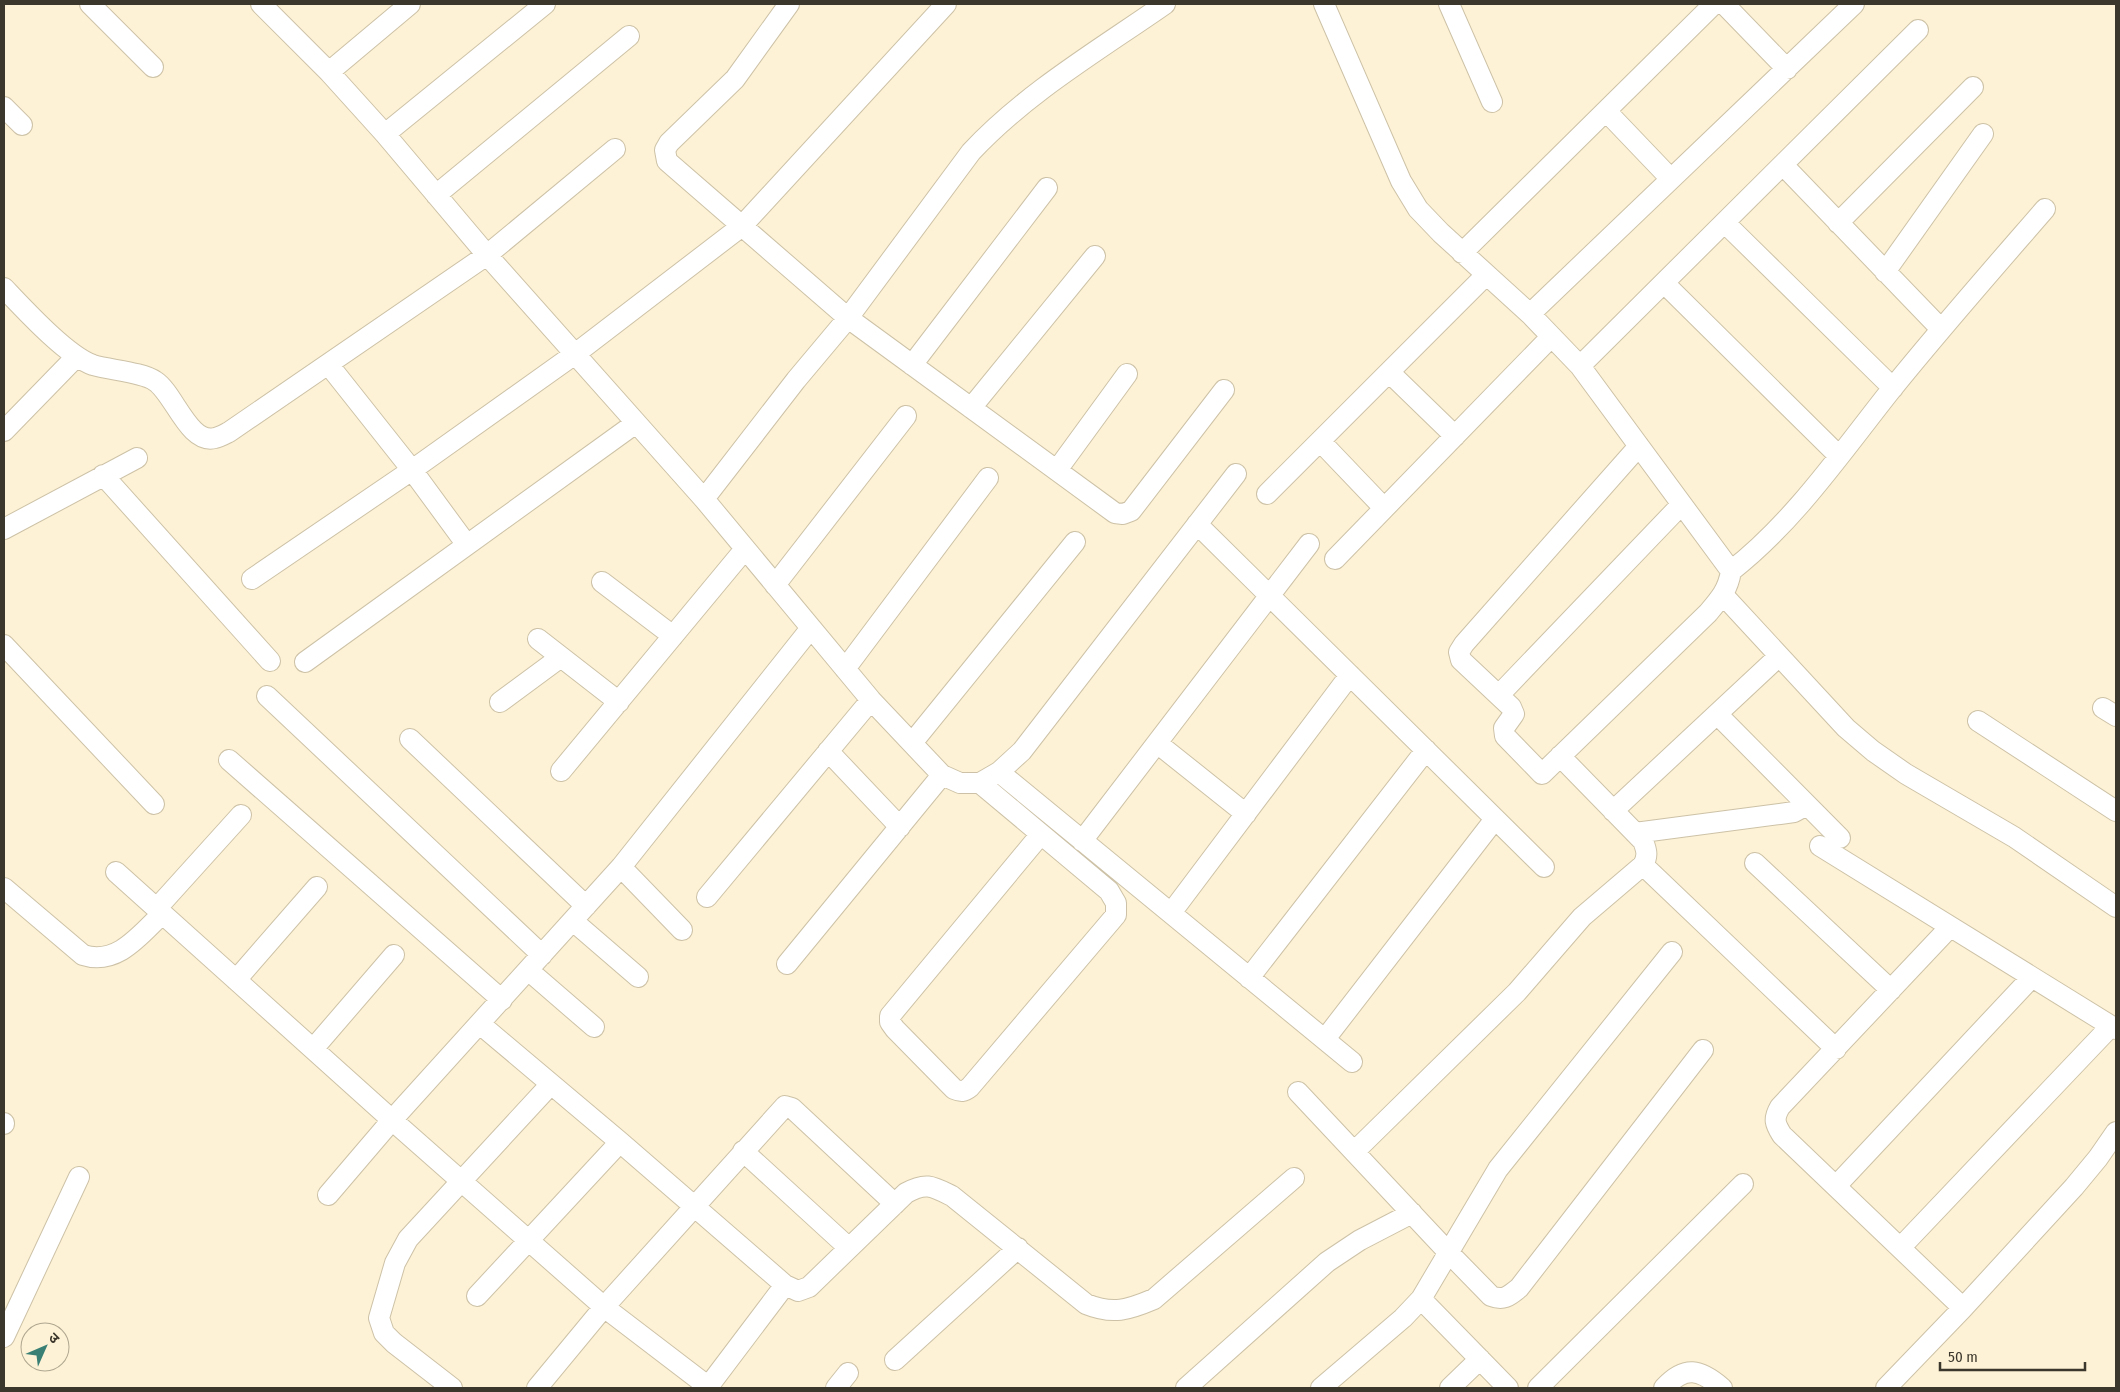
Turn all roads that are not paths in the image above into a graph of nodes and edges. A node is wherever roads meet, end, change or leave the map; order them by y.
1 (90, 4) edge
2 (261, 4) edge
3 (410, 4) edge
4 (545, 4) edge
5 (789, 4) edge
6 (946, 4) edge
7 (1165, 4) edge
8 (1324, 4) edge
9 (1449, 4) edge
10 (1714, 4) edge
11 (1724, 4) edge
12 (1854, 4) edge
13 (1918, 30) dead end
14 (629, 36) dead end
15 (153, 67) dead end
16 (1787, 69) junction
17 (329, 72) junction
18 (1973, 88) dead end
19 (1492, 102) dead end
20 (4, 107) edge
21 (1606, 111) junction
22 (22, 125) dead end
23 (385, 134) junction
24 (1983, 134) dead end
25 (615, 149) dead end
26 (1782, 166) junction
27 (1671, 179) junction
28 (1047, 188) dead end
29 (436, 195) junction
30 (2045, 209) dead end
31 (1838, 222) junction
32 (1724, 223) junction
33 (742, 226) junction
34 (1462, 253) junction
35 (487, 254) junction
36 (1095, 256) dead end
37 (1886, 272) junction
38 (1486, 275) junction
39 (1664, 283) junction
40 (6, 294) edge
41 (1530, 314) junction
42 (848, 318) junction
43 (1941, 329) junction
44 (1551, 337) junction
45 (575, 354) junction
46 (76, 357) junction
47 (328, 364) junction
48 (912, 365) junction
49 (1580, 366) junction
50 (1389, 372) junction
51 (1127, 374) dead end
52 (1893, 388) junction
53 (1224, 390) dead end
54 (971, 408) junction
55 (906, 416) dead end
56 (636, 423) junction
57 (4, 432) edge
58 (1455, 436) junction
59 (1320, 441) junction
60 (1639, 446) junction
61 (1839, 456) junction
62 (137, 458) dead end
63 (412, 470) junction
64 (1057, 470) junction
65 (1236, 474) dead end
66 (103, 476) junction
67 (988, 478) dead end
68 (1267, 494) dead end
69 (704, 499) junction
70 (1682, 505) junction
71 (1384, 508) junction
72 (1197, 524) junction
73 (4, 529) edge
74 (1075, 542) dead end
75 (1309, 544) dead end
76 (467, 545) junction
77 (745, 549) junction
78 (1335, 559) dead end
79 (1731, 571) junction
80 (252, 578) dead end
81 (602, 582) dead end
82 (775, 585) junction
83 (1270, 596) junction
84 (1724, 596) junction
85 (811, 628) junction
86 (673, 636) junction
87 (538, 639) dead end
88 (4, 645) edge
89 (1778, 656) junction
90 (561, 657) junction
91 (270, 661) dead end
92 (305, 662) dead end
93 (845, 669) junction
94 (1350, 676) junction
95 (1499, 695) junction
96 (267, 696) dead end
97 (871, 700) junction
98 (500, 702) dead end
99 (619, 702) junction
100 (1717, 714) junction
101 (1978, 721) dead end
102 (410, 739) dead end
103 (912, 743) junction
104 (1157, 743) junction
105 (1426, 750) junction
106 (828, 751) junction
107 (1560, 756) junction
108 (229, 760) dead end
109 (562, 772) dead end
110 (999, 772) junction
111 (942, 776) junction
112 (980, 783) junction
113 (154, 804) dead end
114 (1807, 805) junction
115 (1613, 811) junction
116 (2116, 811) edge
117 (1246, 814) junction
118 (241, 815) dead end
119 (1496, 819) junction
120 (900, 827) junction
121 (1635, 833) junction
122 (1040, 834) junction
123 (1840, 838) dead end
124 (1082, 841) junction
125 (1820, 846) dead end
126 (1754, 863) dead end
127 (1643, 865) junction
128 (621, 867) junction
129 (1544, 867) dead end
130 (116, 872) dead end
131 (317, 887) dead end
132 (4, 888) edge
133 (706, 897) dead end
134 (2116, 907) edge
135 (159, 911) junction
136 (580, 913) junction
137 (1171, 914) junction
138 (1950, 927) junction
139 (682, 930) dead end
140 (1672, 952) dead end
141 (394, 955) dead end
142 (542, 955) junction
143 (788, 964) dead end
144 (528, 970) junction
145 (638, 977) dead end
146 (2032, 977) junction
147 (1249, 978) junction
148 (236, 980) junction
149 (1891, 990) junction
150 (502, 1000) junction
151 (480, 1024) junction
152 (594, 1027) dead end
153 (2113, 1027) edge
154 (1325, 1039) junction
155 (1836, 1048) junction
156 (313, 1049) junction
157 (1703, 1050) dead end
158 (1352, 1062) dead end
159 (551, 1084) junction
160 (1298, 1092) dead end
161 (392, 1120) junction
162 (2116, 1132) edge
163 (620, 1142) junction
164 (743, 1151) junction
165 (1355, 1151) junction
166 (79, 1177) dead end
167 (1294, 1178) dead end
168 (462, 1180) junction
169 (1743, 1184) dead end
170 (1836, 1186) junction
171 (328, 1195) dead end
172 (895, 1204) junction
173 (695, 1207) junction
174 (1412, 1213) junction
175 (528, 1240) junction
176 (1901, 1247) junction
177 (849, 1248) junction
178 (1018, 1248) junction
179 (1449, 1253) junction
180 (785, 1285) junction
181 (477, 1296) dead end
182 (1421, 1299) junction
183 (604, 1307) junction
184 (1963, 1308) junction
185 (4, 1337) edge
186 (1480, 1359) junction
187 (895, 1360) dead end
188 (452, 1388) edge
189 (537, 1388) edge
190 (709, 1388) edge
191 (1186, 1388) edge
192 (1322, 1388) edge
193 (1450, 1388) edge
194 (1508, 1388) edge
195 (1538, 1388) edge
196 (1664, 1388) edge
197 (1722, 1388) edge
198 (1886, 1388) edge

1 - 15 street
2 - 17 street
3 - 17 street
4 - 23 street
5 - 33 street
6 - 33 street
7 - 42 street
8 - 34 street
9 - 19 street
10 - 21 street
11 - 16 street
12 - 16 street
13 - 26 street
14 - 29 street
16 - 27 street
17 - 23 street
18 - 31 street
20 - 22 street
21 - 27 street
21 - 34 street
23 - 29 street
24 - 37 street
25 - 35 street
26 - 31 street
26 - 32 street
27 - 41 street
28 - 48 street
29 - 35 street
30 - 43 street
31 - 37 street
32 - 39 street
32 - 52 street
33 - 42 street
33 - 45 street
34 - 38 street
35 - 45 street
35 - 47 street
36 - 54 street
37 - 43 street
38 - 41 street
38 - 50 street
39 - 49 street
39 - 61 street
40 - 46 street
41 - 44 street
42 - 48 street
42 - 69 street
43 - 52 street
44 - 49 street
44 - 58 street
45 - 56 street
45 - 63 street
46 - 47 street
46 - 57 street
47 - 63 street
48 - 54 street
49 - 60 street
50 - 58 street
50 - 59 street
51 - 64 street
52 - 61 street
53 - 64 street
54 - 64 street
55 - 82 street
56 - 69 street
56 - 76 street
58 - 71 street
59 - 68 street
59 - 71 street
60 - 70 street
60 - 95 street
61 - 79 street
62 - 66 street
63 - 76 street
63 - 80 street
65 - 72 street
66 - 73 street
66 - 91 street
67 - 93 street
69 - 77 street
70 - 79 street
70 - 95 street
71 - 78 street
72 - 83 street
72 - 110 street
74 - 103 street
75 - 83 street
76 - 92 street
77 - 82 street
77 - 86 street
79 - 84 street
81 - 86 street
82 - 85 street
83 - 94 street
83 - 104 street
84 - 89 street
84 - 107 street
85 - 93 street
85 - 128 street
86 - 99 street
87 - 90 street
88 - 113 street
89 - 100 street
89 - 134 street
90 - 98 street
90 - 99 street
93 - 97 street
94 - 105 street
94 - 117 street
95 - 107 street
96 - 142 street
97 - 103 street
97 - 106 street
99 - 109 street
100 - 114 street
100 - 115 street
101 - 116 street
102 - 136 street
103 - 111 street
104 - 117 street
104 - 124 street
105 - 119 street
105 - 147 street
106 - 120 street
106 - 133 street
107 - 115 street
108 - 150 street
110 - 112 street
110 - 124 street
111 - 112 street
111 - 120 street
112 - 122 street
114 - 121 street
114 - 123 street
115 - 121 street
117 - 137 street
118 - 135 street
119 - 129 street
119 - 154 street
120 - 143 street
121 - 127 street
122 - 122 street
124 - 137 street
125 - 138 street
126 - 149 street
127 - 155 street
127 - 165 street
128 - 136 street
128 - 139 street
130 - 135 street
131 - 148 street
132 - 135 street
135 - 148 street
136 - 142 street
136 - 145 street
137 - 147 street
138 - 146 street
138 - 149 street
140 - 179 street
141 - 156 street
142 - 144 street
144 - 150 street
144 - 152 street
146 - 153 street
146 - 170 street
147 - 154 street
148 - 156 street
149 - 155 street
150 - 151 street
151 - 159 street
151 - 161 street
153 - 176 street
154 - 158 street
155 - 170 street
156 - 161 street
157 - 179 street
159 - 163 street
159 - 168 street
160 - 165 street
161 - 168 street
161 - 171 street
162 - 184 street
163 - 173 street
163 - 175 street
164 - 172 street
164 - 173 street
164 - 177 street
165 - 174 street
166 - 185 street
167 - 178 street
168 - 175 street
168 - 188 street
169 - 195 street
170 - 176 street
172 - 177 street
172 - 178 street
173 - 180 street
173 - 183 street
174 - 179 street
174 - 191 street
175 - 181 street
175 - 183 street
176 - 184 street
177 - 180 street
178 - 187 street
179 - 182 street
180 - 190 street
182 - 186 street
182 - 192 street
183 - 189 street
183 - 190 street
184 - 198 street
186 - 193 street
186 - 194 street
196 - 197 street

